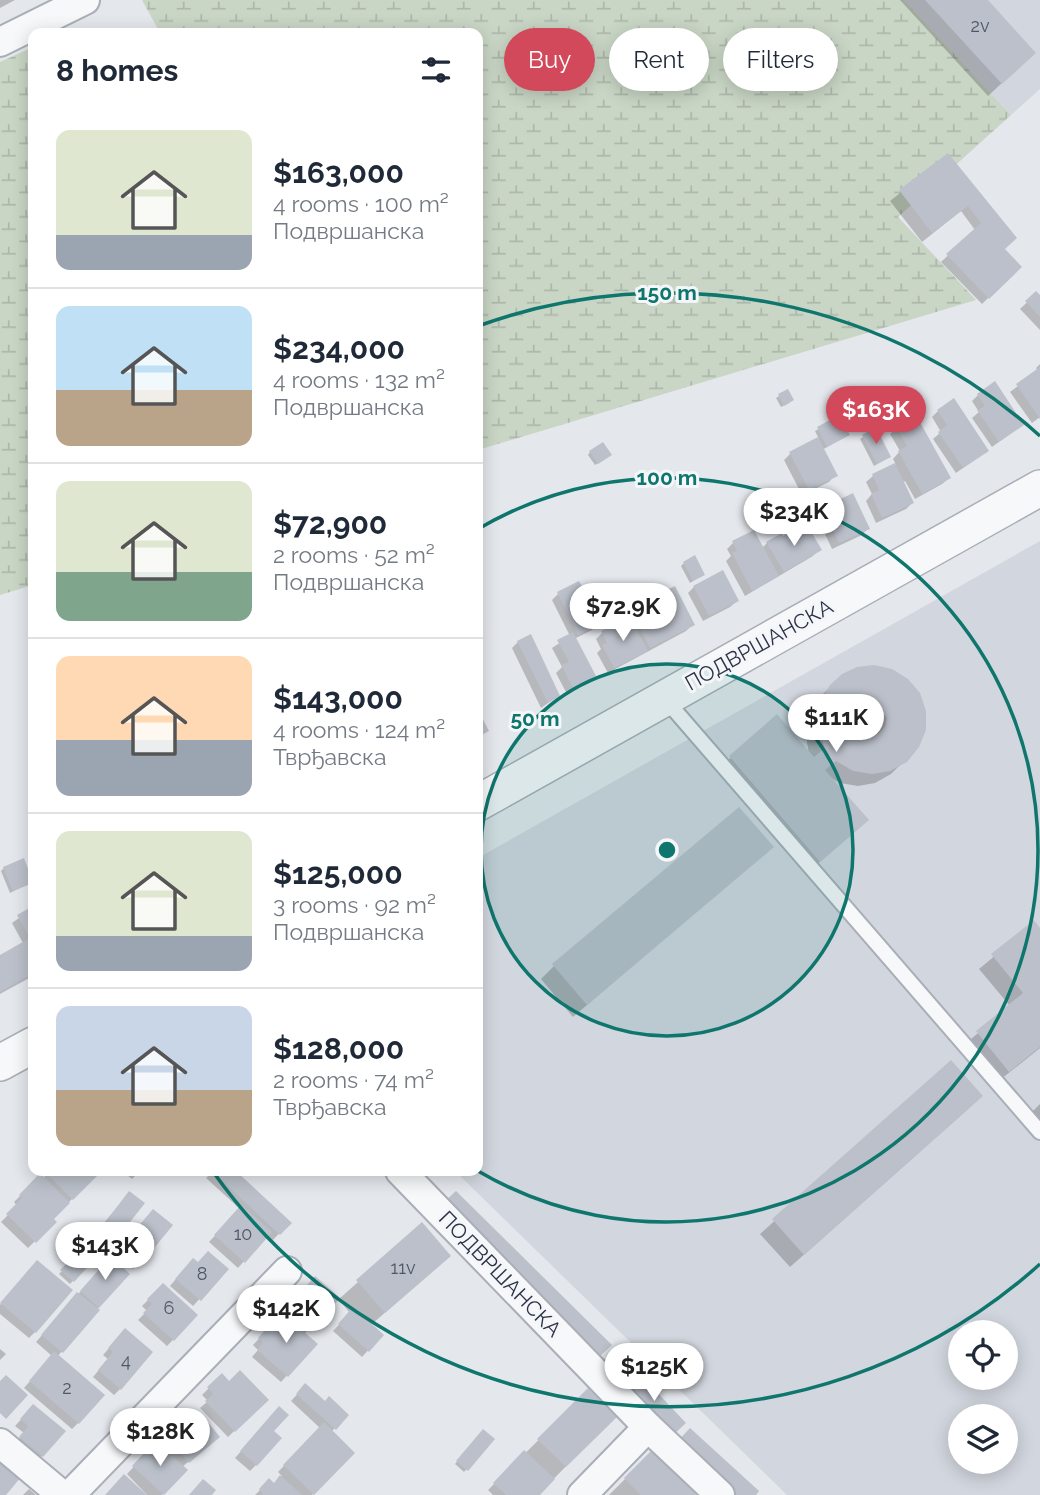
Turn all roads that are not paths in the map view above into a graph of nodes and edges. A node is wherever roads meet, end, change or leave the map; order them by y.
1 (85, 1) edge
2 (28, 28) edge
3 (29, 28) edge
4 (0, 42) edge
5 (1040, 488) edge
6 (664, 698) junction
7 (483, 800) edge
8 (28, 1048) edge
9 (0, 1063) edge
10 (1040, 1132) edge
11 (405, 1176) edge
12 (287, 1271) dead end
13 (648, 1427) junction
14 (0, 1443) edge
15 (62, 1495) edge
16 (70, 1495) edge
17 (582, 1495) edge
18 (720, 1495) edge

1 - 3 street
2 - 4 street
5 - 6 street, ПОДВРШАНСКА
6 - 7 street, ПОДВРШАНСКА
6 - 10 lane
8 - 9 street
11 - 13 street, ПОДВРШАНСКА
12 - 16 street
13 - 17 street
13 - 18 street, ПОДВРШАНСКА
14 - 15 street

